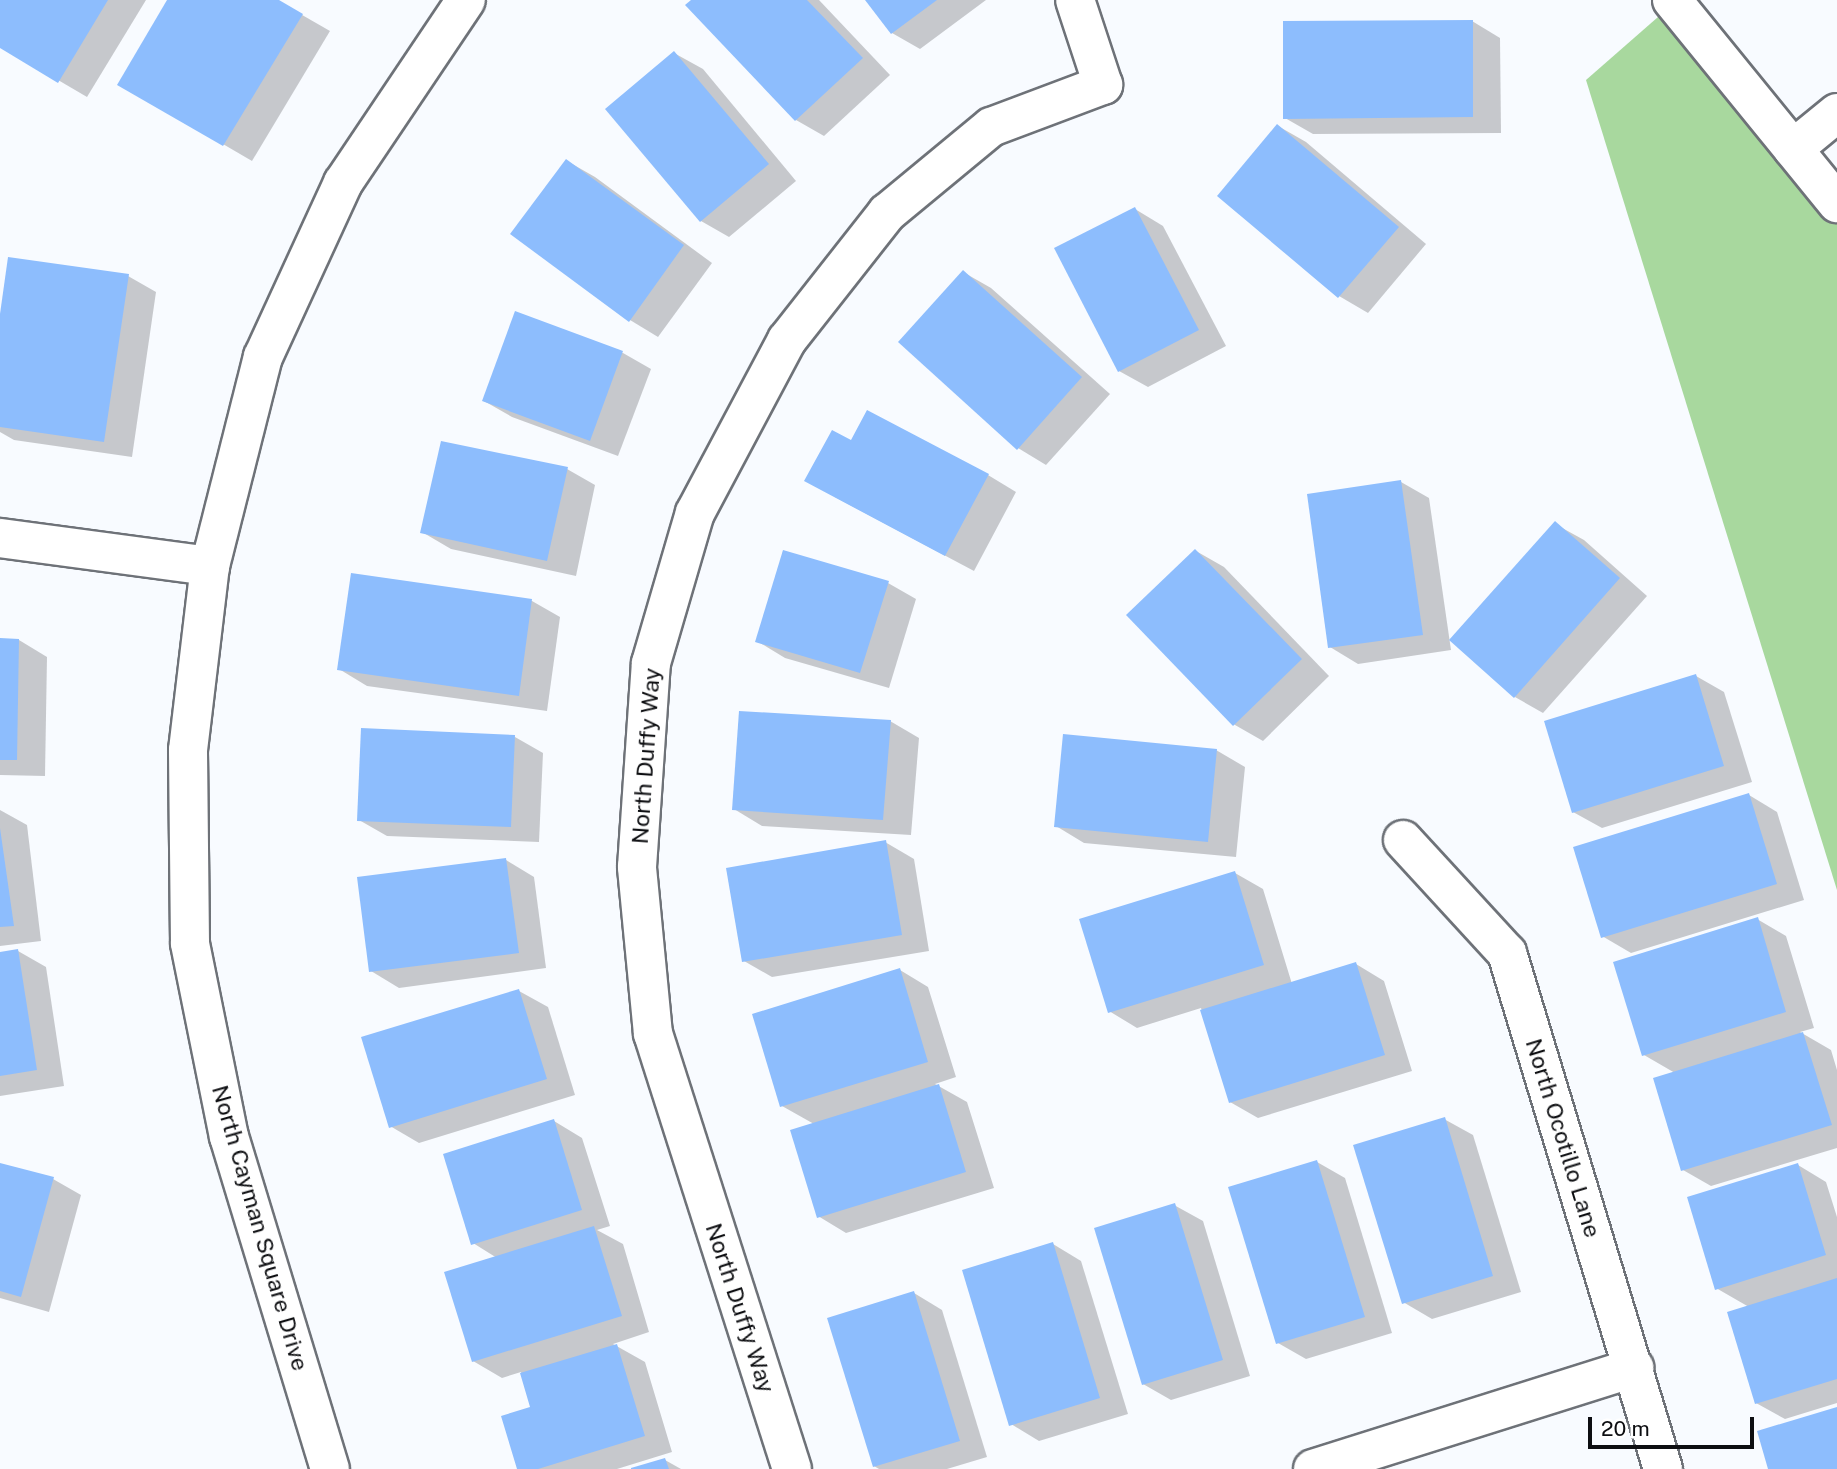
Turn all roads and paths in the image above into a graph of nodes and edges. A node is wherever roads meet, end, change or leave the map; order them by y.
1 (1075, 0) edge
2 (1672, 0) edge
3 (455, 4) edge
4 (1837, 113) edge
5 (1793, 149) junction
6 (1837, 203) edge
7 (0, 538) edge
8 (210, 566) junction
9 (1403, 839) dead end
10 (1633, 1368) junction
11 (330, 1469) edge
12 (792, 1469) edge
13 (1313, 1469) edge
14 (1663, 1469) edge

1 - 12 street, North Duffy Way
2 - 5 street
3 - 8 street, North Cayman Square Drive
4 - 5 street
5 - 6 street
7 - 8 street
8 - 11 street, North Cayman Square Drive
9 - 10 street, North Ocotillo Lane
10 - 13 street
10 - 14 street, North Ocotillo Lane

